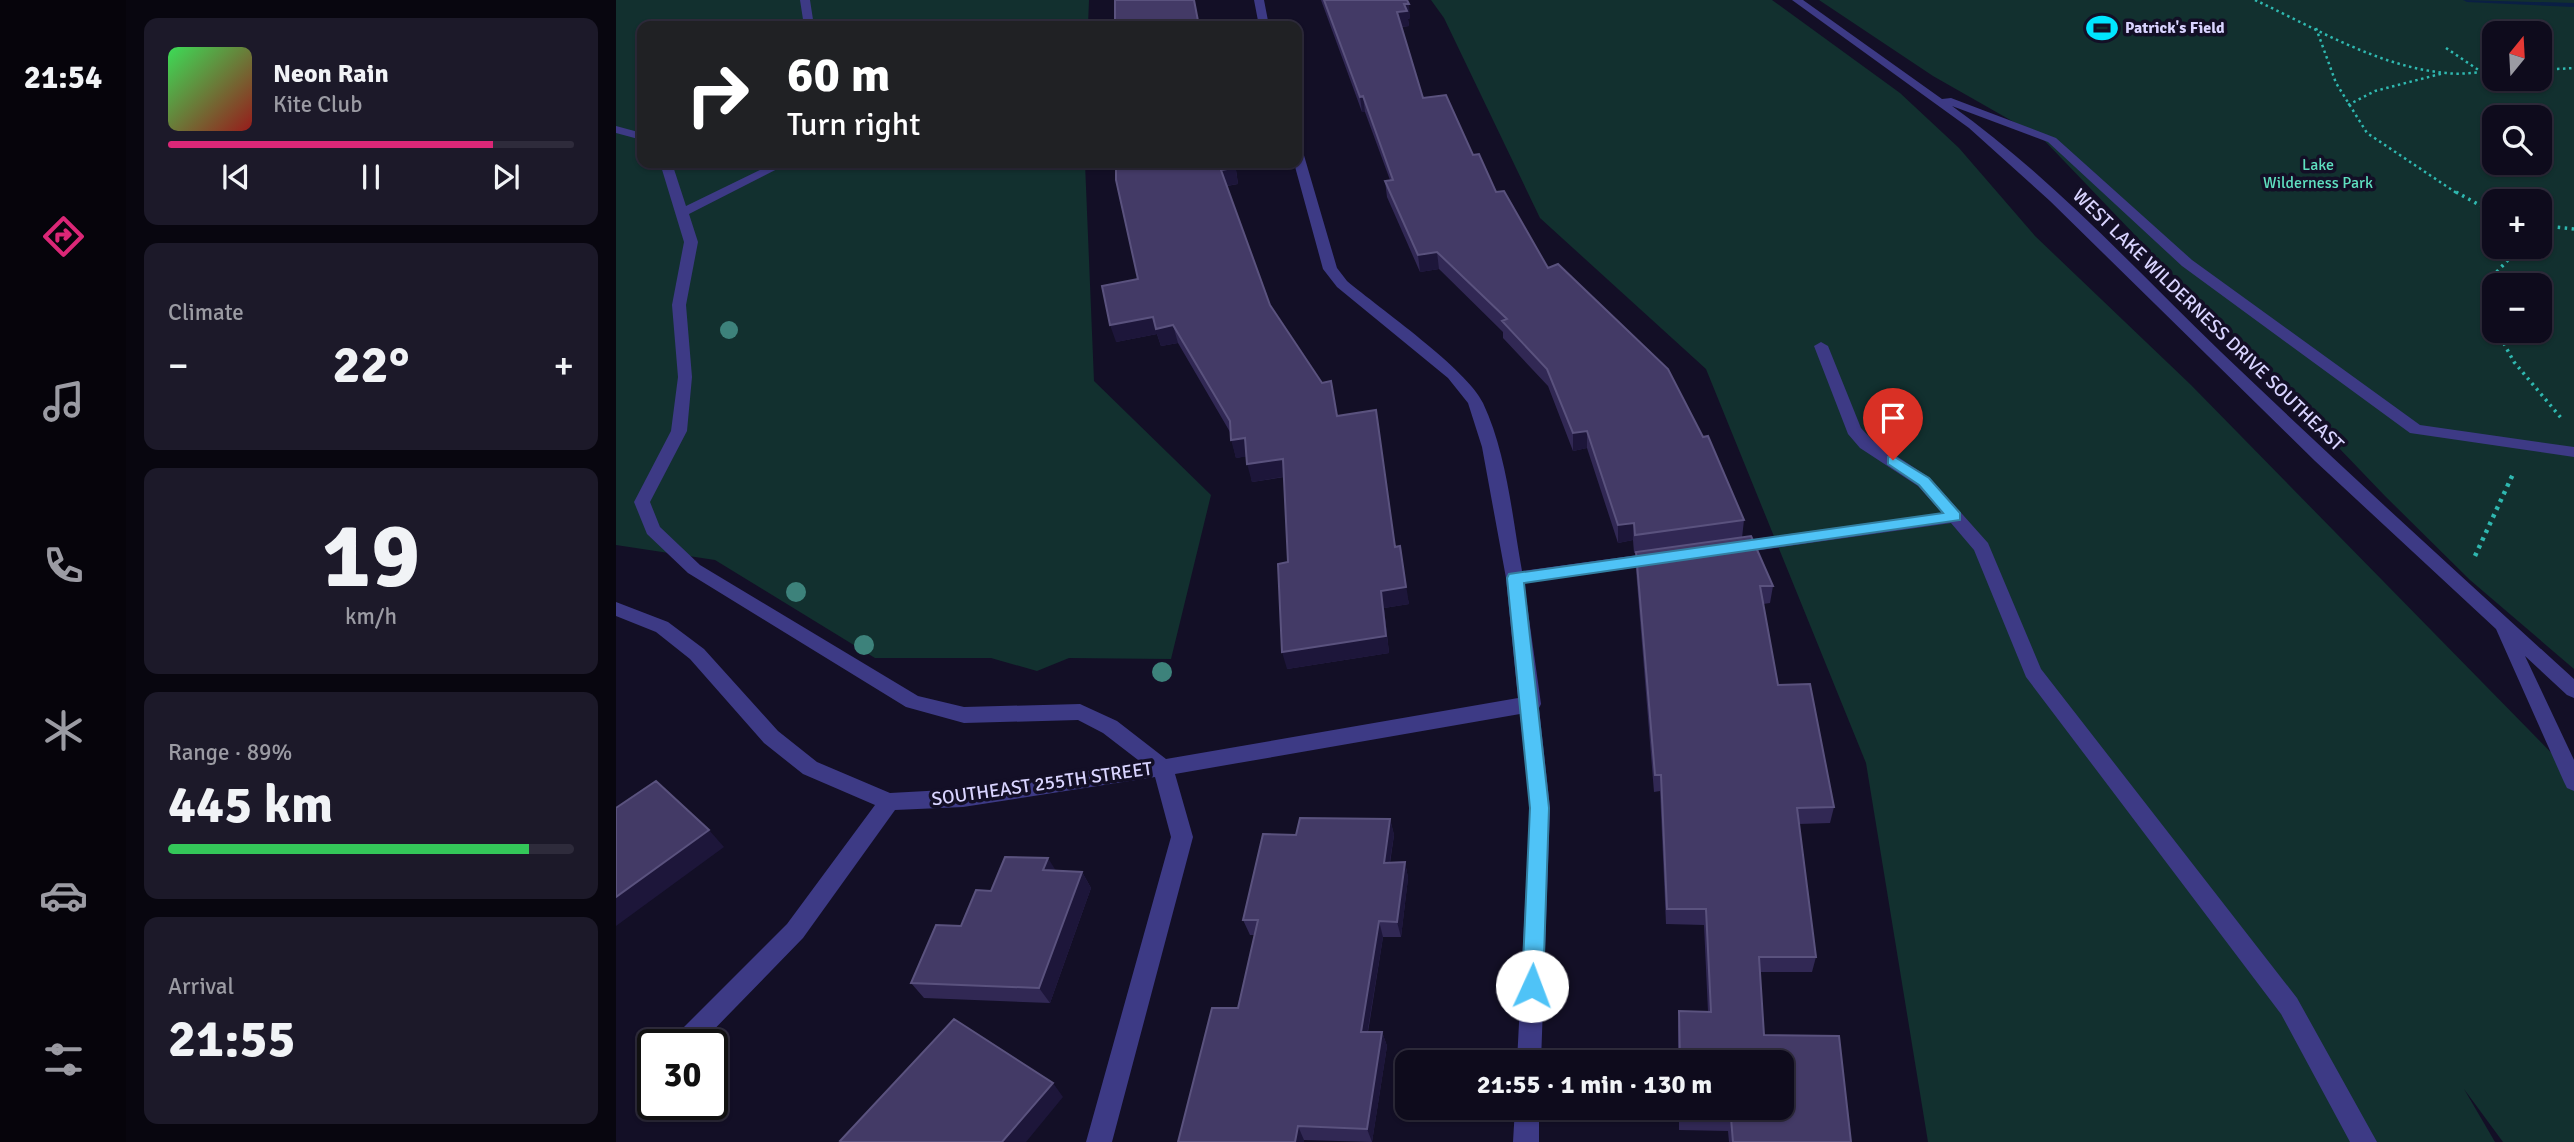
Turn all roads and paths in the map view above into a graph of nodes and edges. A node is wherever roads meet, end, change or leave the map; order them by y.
1 (805, 0) edge
2 (1259, 0) edge
3 (1797, 0) edge
4 (2255, 0) edge
5 (808, 21) edge
6 (1263, 21) edge
7 (2316, 28) junction
8 (2446, 48) dead end
9 (2574, 68) edge
10 (2552, 69) edge
11 (2481, 72) joint
12 (2445, 73) junction
13 (1931, 94) junction
14 (2348, 105) junction
15 (616, 128) edge
16 (637, 135) edge
17 (668, 168) edge
18 (773, 168) edge
19 (1302, 168) edge
20 (2482, 208) edge
21 (681, 213) junction
22 (2552, 227) edge
23 (2574, 229) edge
24 (2509, 259) edge
25 (2496, 273) edge
26 (2504, 343) edge
27 (1821, 346) dead end
28 (2566, 423) dead end
29 (2526, 445) junction
30 (2574, 452) edge
31 (1955, 517) junction
32 (1709, 551) edge
33 (1681, 555) edge
34 (1515, 578) junction
35 (2461, 587) junction
36 (616, 609) edge
37 (2501, 625) junction
38 (2574, 690) edge
39 (1531, 704) junction
40 (1163, 768) junction
41 (2574, 782) edge
42 (889, 802) junction
43 (697, 1029) edge
44 (1530, 1050) edge
45 (1527, 1120) edge
46 (1098, 1142) edge
47 (1526, 1142) edge
48 (2364, 1142) edge

1 - 5 street
2 - 6 street
3 - 13 street, WEST LAKE WILDERNESS DRIVE SOUTHEAST
4 - 7 path
7 - 12 path
7 - 14 path
8 - 11 path
9 - 10 path
11 - 12 path
12 - 14 path
13 - 29 street
13 - 35 street, WEST LAKE WILDERNESS DRIVE SOUTHEAST
14 - 20 path
15 - 16 street
17 - 21 street
18 - 21 street
19 - 34 street
21 - 40 street
22 - 23 path
24 - 25 path
26 - 28 path
27 - 31 street
29 - 30 street
29 - 35 path
31 - 32 street
31 - 48 street
33 - 34 street
34 - 39 street
35 - 37 street, WEST LAKE WILDERNESS DRIVE SOUTHEAST
36 - 42 street, SOUTHEAST 255TH STREET
37 - 38 street, WEST LAKE WILDERNESS DRIVE SOUTHEAST
37 - 41 street
39 - 40 street, SOUTHEAST 255TH STREET
39 - 44 street
40 - 42 street, SOUTHEAST 255TH STREET
40 - 46 street
42 - 43 street
45 - 47 street

